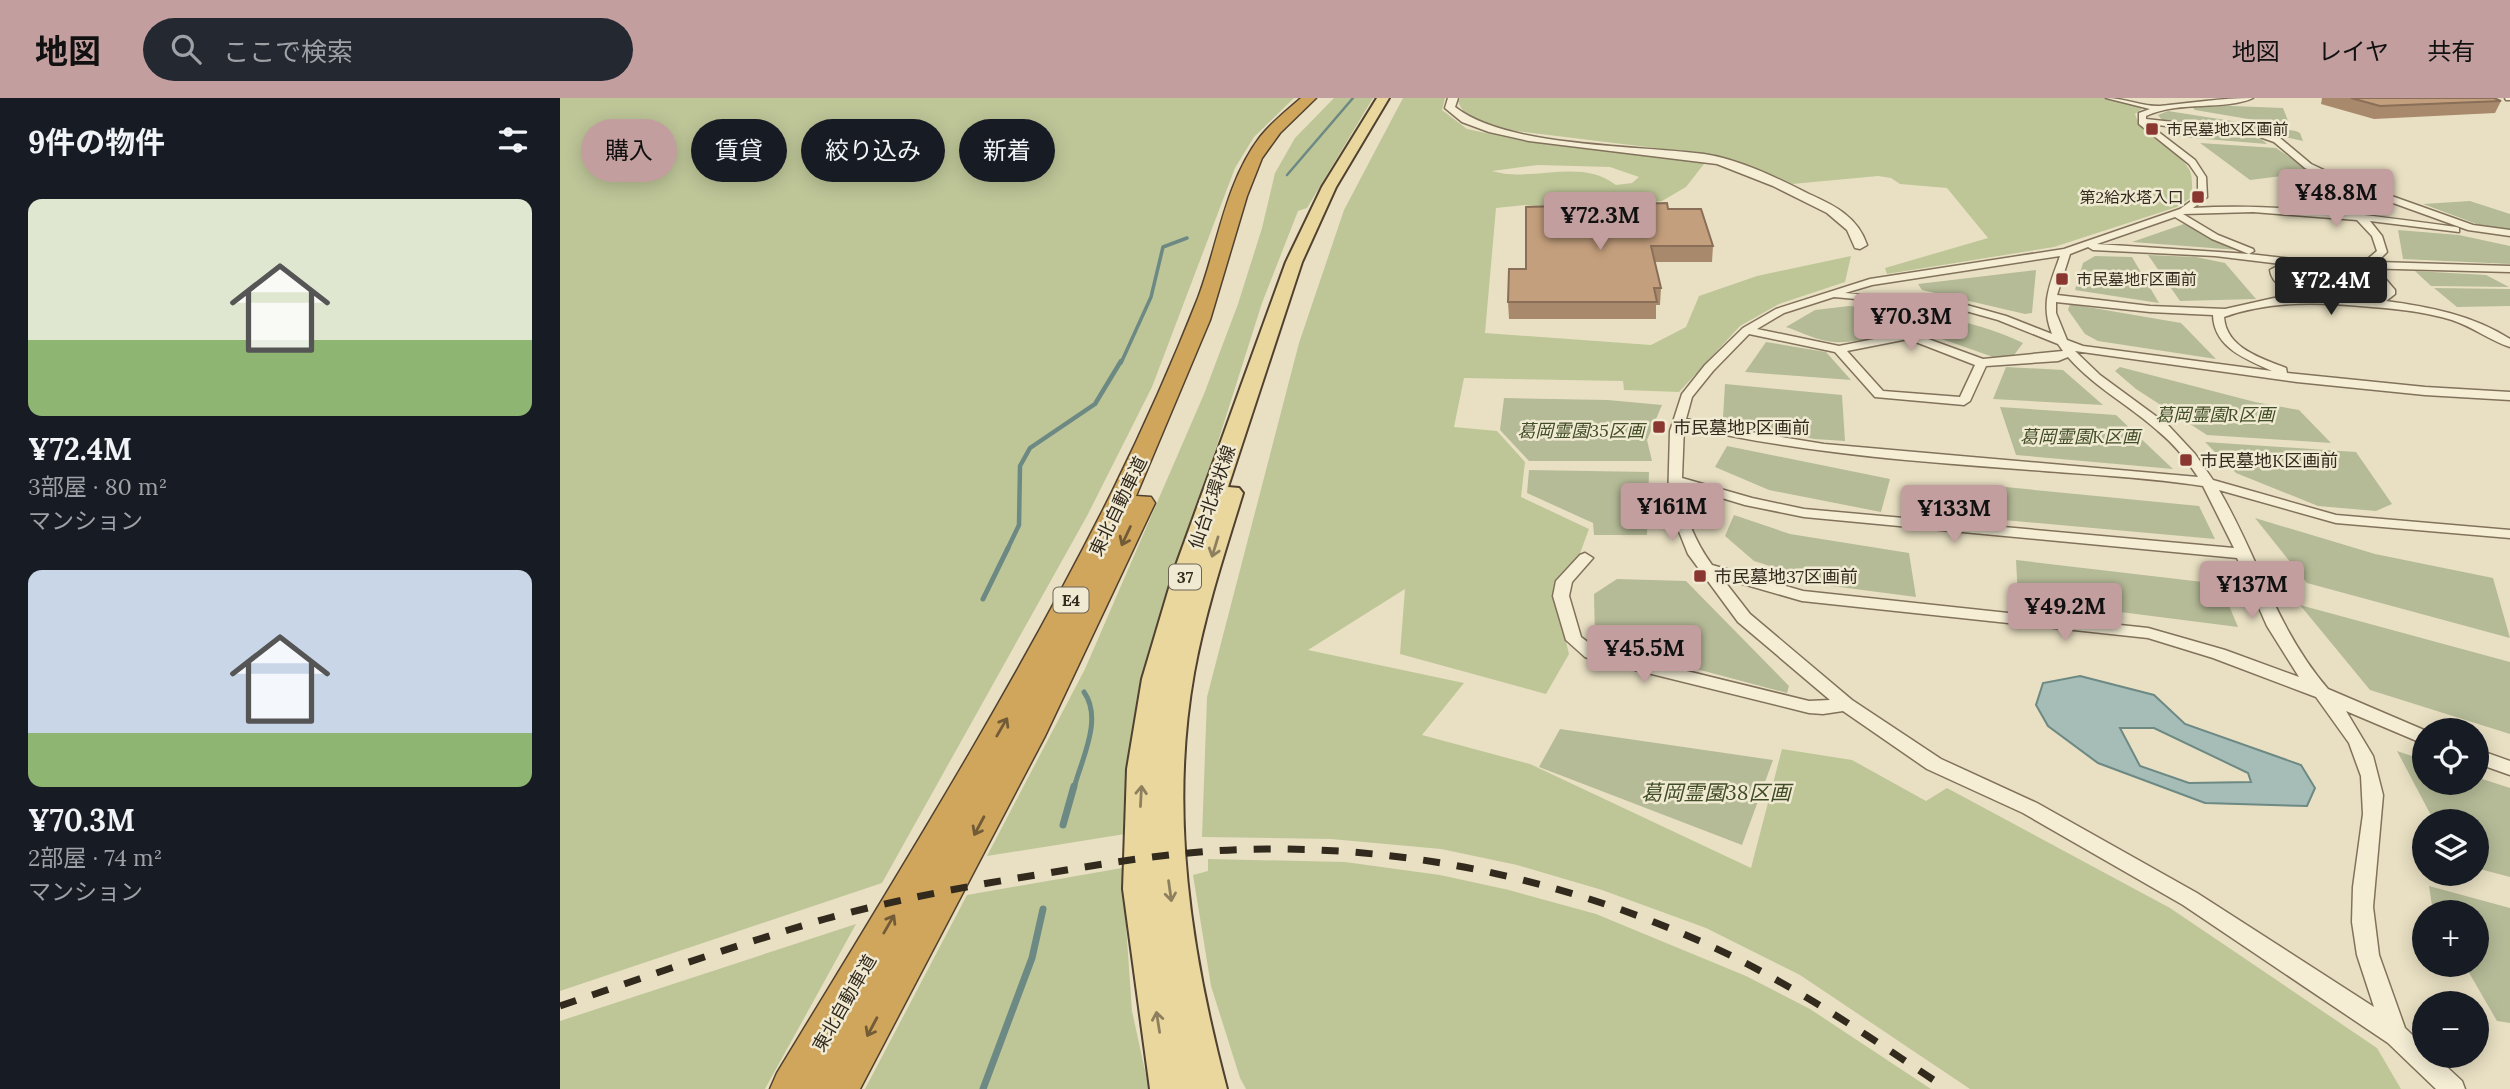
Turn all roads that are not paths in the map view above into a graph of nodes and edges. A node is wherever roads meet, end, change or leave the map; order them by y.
1 (1310, 98) edge
2 (1322, 98) edge
3 (1383, 98) edge
4 (1392, 98) edge
5 (1453, 98) edge
6 (2110, 98) edge
7 (2249, 98) edge
8 (2152, 107) junction
9 (2143, 121) junction
10 (2180, 212) junction
11 (2360, 217) junction
12 (2471, 228) junction
13 (2510, 233) edge
14 (2489, 234) junction
15 (2510, 242) edge
16 (1860, 245) dead end
17 (2087, 247) junction
18 (2066, 252) junction
19 (2272, 259) junction
20 (2292, 262) junction
21 (2341, 265) junction
22 (2367, 265) junction
23 (2510, 269) edge
24 (1832, 296) junction
25 (2051, 298) junction
26 (2325, 301) junction
27 (2374, 304) junction
28 (2224, 312) junction
29 (2476, 325) junction
30 (1747, 330) junction
31 (2510, 331) edge
32 (2510, 344) edge
33 (2065, 347) junction
34 (1839, 349) junction
35 (1982, 363) junction
36 (2297, 378) junction
37 (2510, 396) edge
38 (1679, 421) junction
39 (1675, 480) junction
40 (2209, 484) junction
41 (2510, 534) edge
42 (2244, 554) junction
43 (1585, 558) dead end
44 (1706, 568) junction
45 (2321, 692) junction
46 (1846, 704) junction
47 (2412, 732) edge
48 (2489, 761) edge
49 (2510, 768) edge
50 (2396, 1035) junction
51 (793, 1089) edge
52 (836, 1089) edge
53 (1170, 1089) edge
54 (1207, 1089) edge
55 (2453, 1089) edge

51 -> 1 highway, 東北自動車道 / E4
2 -> 52 highway, 東北自動車道 / E4
53 -> 3 main road, 仙台北環状線 / 37
4 -> 54 main road, 仙台北環状線 / 37
5 - 16 street
6 - 8 street
7 - 8 street
8 - 9 street
9 - 10 street
9 - 12 street
10 - 11 street
10 - 17 street
10 - 19 street
11 - 14 street
11 - 22 street
12 - 13 street
12 - 14 street
14 - 15 street
17 - 18 street
17 - 19 street
18 - 24 street
18 - 25 street
19 - 20 street
20 - 21 street
20 - 26 street
21 - 22 street
21 - 27 street
22 - 23 street
24 - 30 street
24 - 33 street
25 - 28 street
25 - 33 street
26 - 27 street
26 - 28 street
27 - 29 street
28 - 36 street
29 - 31 street
29 - 32 street
30 - 34 street
30 - 38 street
33 - 35 street
33 - 36 street
33 - 40 street
34 - 35 street
34 - 35 street
36 - 37 street
38 - 39 street
38 - 40 street
39 - 42 street
39 - 44 street
40 - 41 street
40 - 42 street
42 - 45 street
43 - 46 street
44 - 45 street
44 - 46 street
45 - 47 street
45 - 50 street
46 - 50 street
48 - 49 street
50 - 55 street

